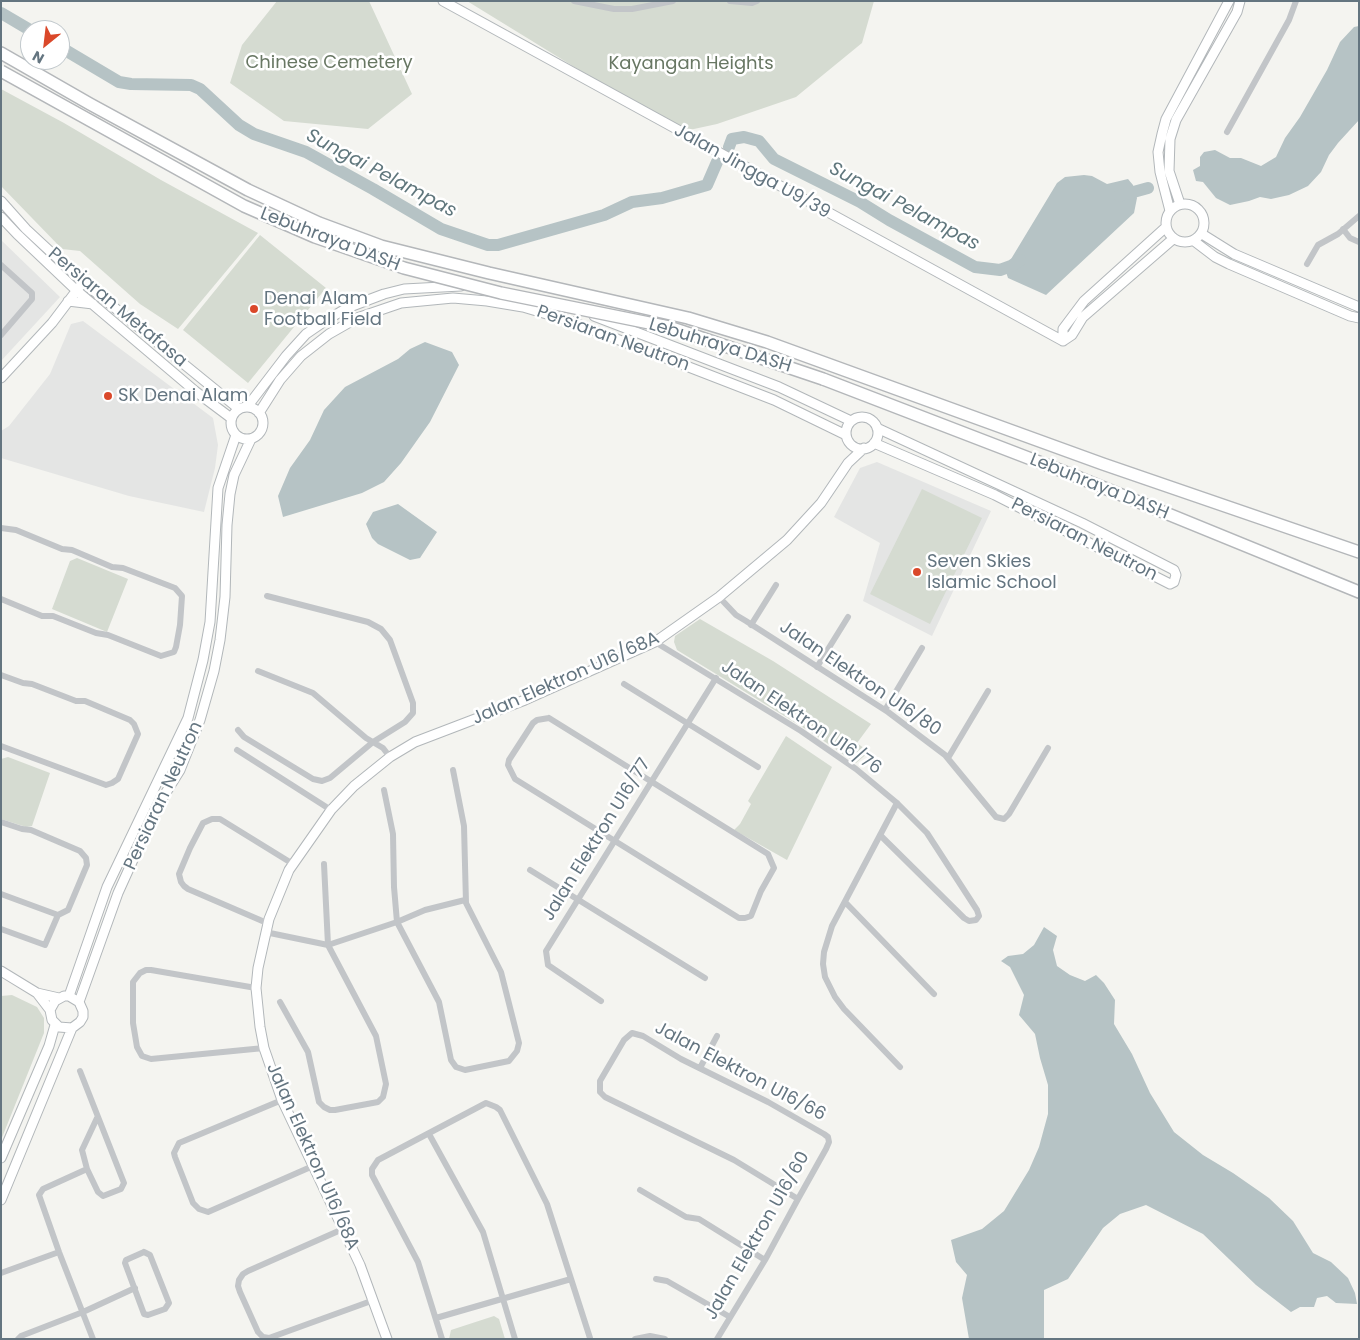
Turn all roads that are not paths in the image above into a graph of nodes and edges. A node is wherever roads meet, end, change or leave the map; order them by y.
1 (443, 1) edge
2 (574, 1) edge
3 (674, 1) edge
4 (730, 1) edge
5 (757, 1) edge
6 (1229, 1) edge
7 (1240, 1) edge
8 (1296, 1) edge
9 (1, 53) edge
10 (1, 71) edge
11 (1227, 132) dead end
12 (1, 201) edge
13 (1180, 204) junction
14 (1170, 211) junction
15 (1359, 216) edge
16 (1, 217) edge
17 (1166, 227) junction
18 (1343, 229) junction
19 (1202, 234) junction
20 (1173, 239) junction
21 (1194, 241) junction
22 (1359, 242) edge
23 (1307, 264) dead end
24 (1, 265) edge
25 (62, 277) junction
26 (83, 282) junction
27 (77, 291) junction
28 (68, 301) junction
29 (93, 304) junction
30 (1359, 307) edge
31 (1359, 318) edge
32 (1, 334) edge
33 (1063, 341) junction
34 (1, 378) edge
35 (243, 408) junction
36 (259, 413) junction
37 (231, 418) junction
38 (850, 422) junction
39 (877, 428) junction
40 (236, 435) junction
41 (251, 439) junction
42 (848, 439) junction
43 (874, 443) junction
44 (864, 448) junction
45 (848, 463) junction
46 (1, 528) edge
47 (1359, 552) edge
48 (776, 585) dead end
49 (1359, 592) edge
50 (267, 596) dead end
51 (719, 597) junction
52 (1, 599) edge
53 (848, 617) dead end
54 (751, 625) junction
55 (655, 642) junction
56 (922, 648) dead end
57 (818, 667) junction
58 (258, 671) dead end
59 (1, 674) edge
60 (716, 678) junction
61 (624, 684) dead end
62 (988, 691) dead end
63 (885, 710) junction
64 (688, 723) junction
65 (238, 730) dead end
66 (374, 742) junction
67 (1, 746) edge
68 (1048, 748) dead end
69 (237, 750) dead end
70 (390, 757) junction
71 (948, 758) junction
72 (758, 766) dead end
73 (454, 770) dead end
74 (651, 782) junction
75 (384, 790) dead end
76 (897, 803) junction
77 (331, 810) junction
78 (1, 822) edge
79 (880, 835) junction
80 (615, 840) junction
81 (293, 864) junction
82 (324, 864) dead end
83 (530, 870) dead end
84 (2, 896) edge
85 (578, 899) junction
86 (465, 900) junction
87 (845, 902) junction
88 (58, 915) junction
89 (397, 922) junction
90 (266, 928) junction
91 (1, 929) edge
92 (328, 945) junction
93 (1, 971) edge
94 (705, 978) dead end
95 (256, 988) junction
96 (38, 993) junction
97 (934, 994) dead end
98 (69, 996) junction
99 (59, 998) junction
100 (601, 1001) dead end
101 (79, 1002) junction
102 (280, 1002) dead end
103 (50, 1010) junction
104 (55, 1025) junction
105 (72, 1028) junction
106 (717, 1036) dead end
107 (264, 1048) junction
108 (900, 1067) dead end
109 (700, 1068) junction
110 (80, 1071) dead end
111 (282, 1100) junction
112 (97, 1118) junction
113 (429, 1134) junction
114 (826, 1149) joint
115 (1, 1158) edge
116 (313, 1166) junction
117 (87, 1169) junction
118 (640, 1190) dead end
119 (798, 1199) junction
120 (1, 1200) edge
121 (343, 1229) junction
122 (59, 1252) junction
123 (765, 1260) junction
124 (1, 1273) edge
125 (571, 1279) junction
126 (656, 1279) dead end
127 (135, 1288) junction
128 (503, 1298) junction
129 (374, 1300) junction
130 (83, 1312) junction
131 (730, 1317) junction
132 (436, 1318) junction
133 (590, 1338) edge
134 (18, 1339) edge
135 (93, 1339) edge
136 (387, 1339) edge
137 (442, 1339) edge
138 (515, 1339) edge
139 (635, 1339) edge
140 (665, 1339) edge
141 (717, 1339) edge

1 - 33 street, Jalan Jingga U9/39
2 - 3 street
4 - 5 street
6 - 14 street
7 - 13 street
8 - 11 street
9 - 47 highway, Lebuhraya DASH
10 - 49 highway, Lebuhraya DASH, bridge
12 - 26 street, Persiaran Metafasa
13 - 14 street
13 - 19 street
14 - 17 street
15 - 18 street
16 - 25 street, Persiaran Metafasa
17 - 20 street
17 - 33 street
18 - 22 street
18 - 23 street
19 - 21 street
19 - 30 street
20 - 21 street
20 - 33 street
21 - 31 street
24 - 32 street
25 - 27 street, Persiaran Metafasa
25 - 28 street
26 - 27 street
26 - 35 street, Persiaran Metafasa
27 - 28 street
27 - 29 street, Persiaran Metafasa
28 - 29 street
28 - 34 street
29 - 37 street, Persiaran Metafasa
35 - 36 street
35 - 37 street
35 - 38 street, Persiaran Neutron
36 - 41 street
36 - 42 street, Persiaran Neutron
37 - 40 street
38 - 39 street
38 - 42 street
39 - 43 street
39 - 43 street, Persiaran Neutron
40 - 41 street
40 - 98 street, Persiaran Neutron
41 - 101 street, Persiaran Neutron
42 - 44 street
42 - 45 street
43 - 44 street
44 - 45 street, Jalan Elektron U16/68A
45 - 51 street, Jalan Elektron U16/68A
46 - 52 street
48 - 54 street
50 - 66 street
51 - 54 street, Jalan Elektron U16/80
51 - 55 street, Jalan Elektron U16/68A
53 - 57 street
54 - 57 street, Jalan Elektron U16/80
55 - 60 street, Jalan Elektron U16/76
55 - 70 street, Jalan Elektron U16/68A
56 - 63 street
57 - 63 street, Jalan Elektron U16/80
58 - 66 street
59 - 67 street
60 - 64 street, Jalan Elektron U16/77
60 - 76 street, Jalan Elektron U16/76
61 - 64 street
62 - 71 street
63 - 71 street, Jalan Elektron U16/80
64 - 72 street
64 - 74 street, Jalan Elektron U16/77
65 - 66 street
66 - 70 street
68 - 71 street, Jalan Elektron U16/80
69 - 77 street
70 - 77 street, Jalan Elektron U16/68A
73 - 86 street
74 - 80 street, Jalan Elektron U16/77
74 - 80 street
74 - 80 street
75 - 89 street
76 - 79 street
76 - 79 street, Jalan Elektron U16/76
77 - 81 street, Jalan Elektron U16/68A
78 - 88 street
79 - 87 street
80 - 85 street, Jalan Elektron U16/77
81 - 90 street, Jalan Elektron U16/68A
81 - 90 street
82 - 92 street
83 - 85 street
84 - 88 street
85 - 94 street
85 - 100 street, Jalan Elektron U16/77
86 - 89 street
86 - 89 street
87 - 97 street
87 - 108 street
88 - 91 street
89 - 92 street
90 - 92 street
90 - 95 street, Jalan Elektron U16/68A
92 - 102 street
93 - 96 street
95 - 107 street, Jalan Elektron U16/68A
95 - 107 street
96 - 99 street
96 - 103 street
98 - 99 street
98 - 101 street
99 - 103 street
101 - 105 street
103 - 104 street
104 - 105 street
104 - 115 street
105 - 120 street
106 - 109 street
107 - 111 street, Jalan Elektron U16/68A
109 - 114 street, Jalan Elektron U16/66
109 - 119 street, Jalan Elektron U16/66
110 - 112 street
111 - 116 street, Jalan Elektron U16/68A
111 - 116 street
112 - 117 street
112 - 117 street
113 - 125 street
113 - 128 street
113 - 132 street
114 - 119 street, Jalan Elektron U16/60
116 - 121 street, Jalan Elektron U16/68A
117 - 122 street
118 - 123 street
119 - 123 street, Jalan Elektron U16/60
121 - 129 street, Jalan Elektron U16/68A
121 - 129 street
122 - 124 street
122 - 130 street
123 - 131 street, Jalan Elektron U16/60
125 - 128 street
125 - 133 street
126 - 131 street
127 - 127 street
127 - 130 street
128 - 132 street
128 - 138 street
129 - 136 street, Jalan Elektron U16/68A
130 - 134 street
130 - 135 street
131 - 141 street, Jalan Elektron U16/60
132 - 137 street
139 - 140 street

